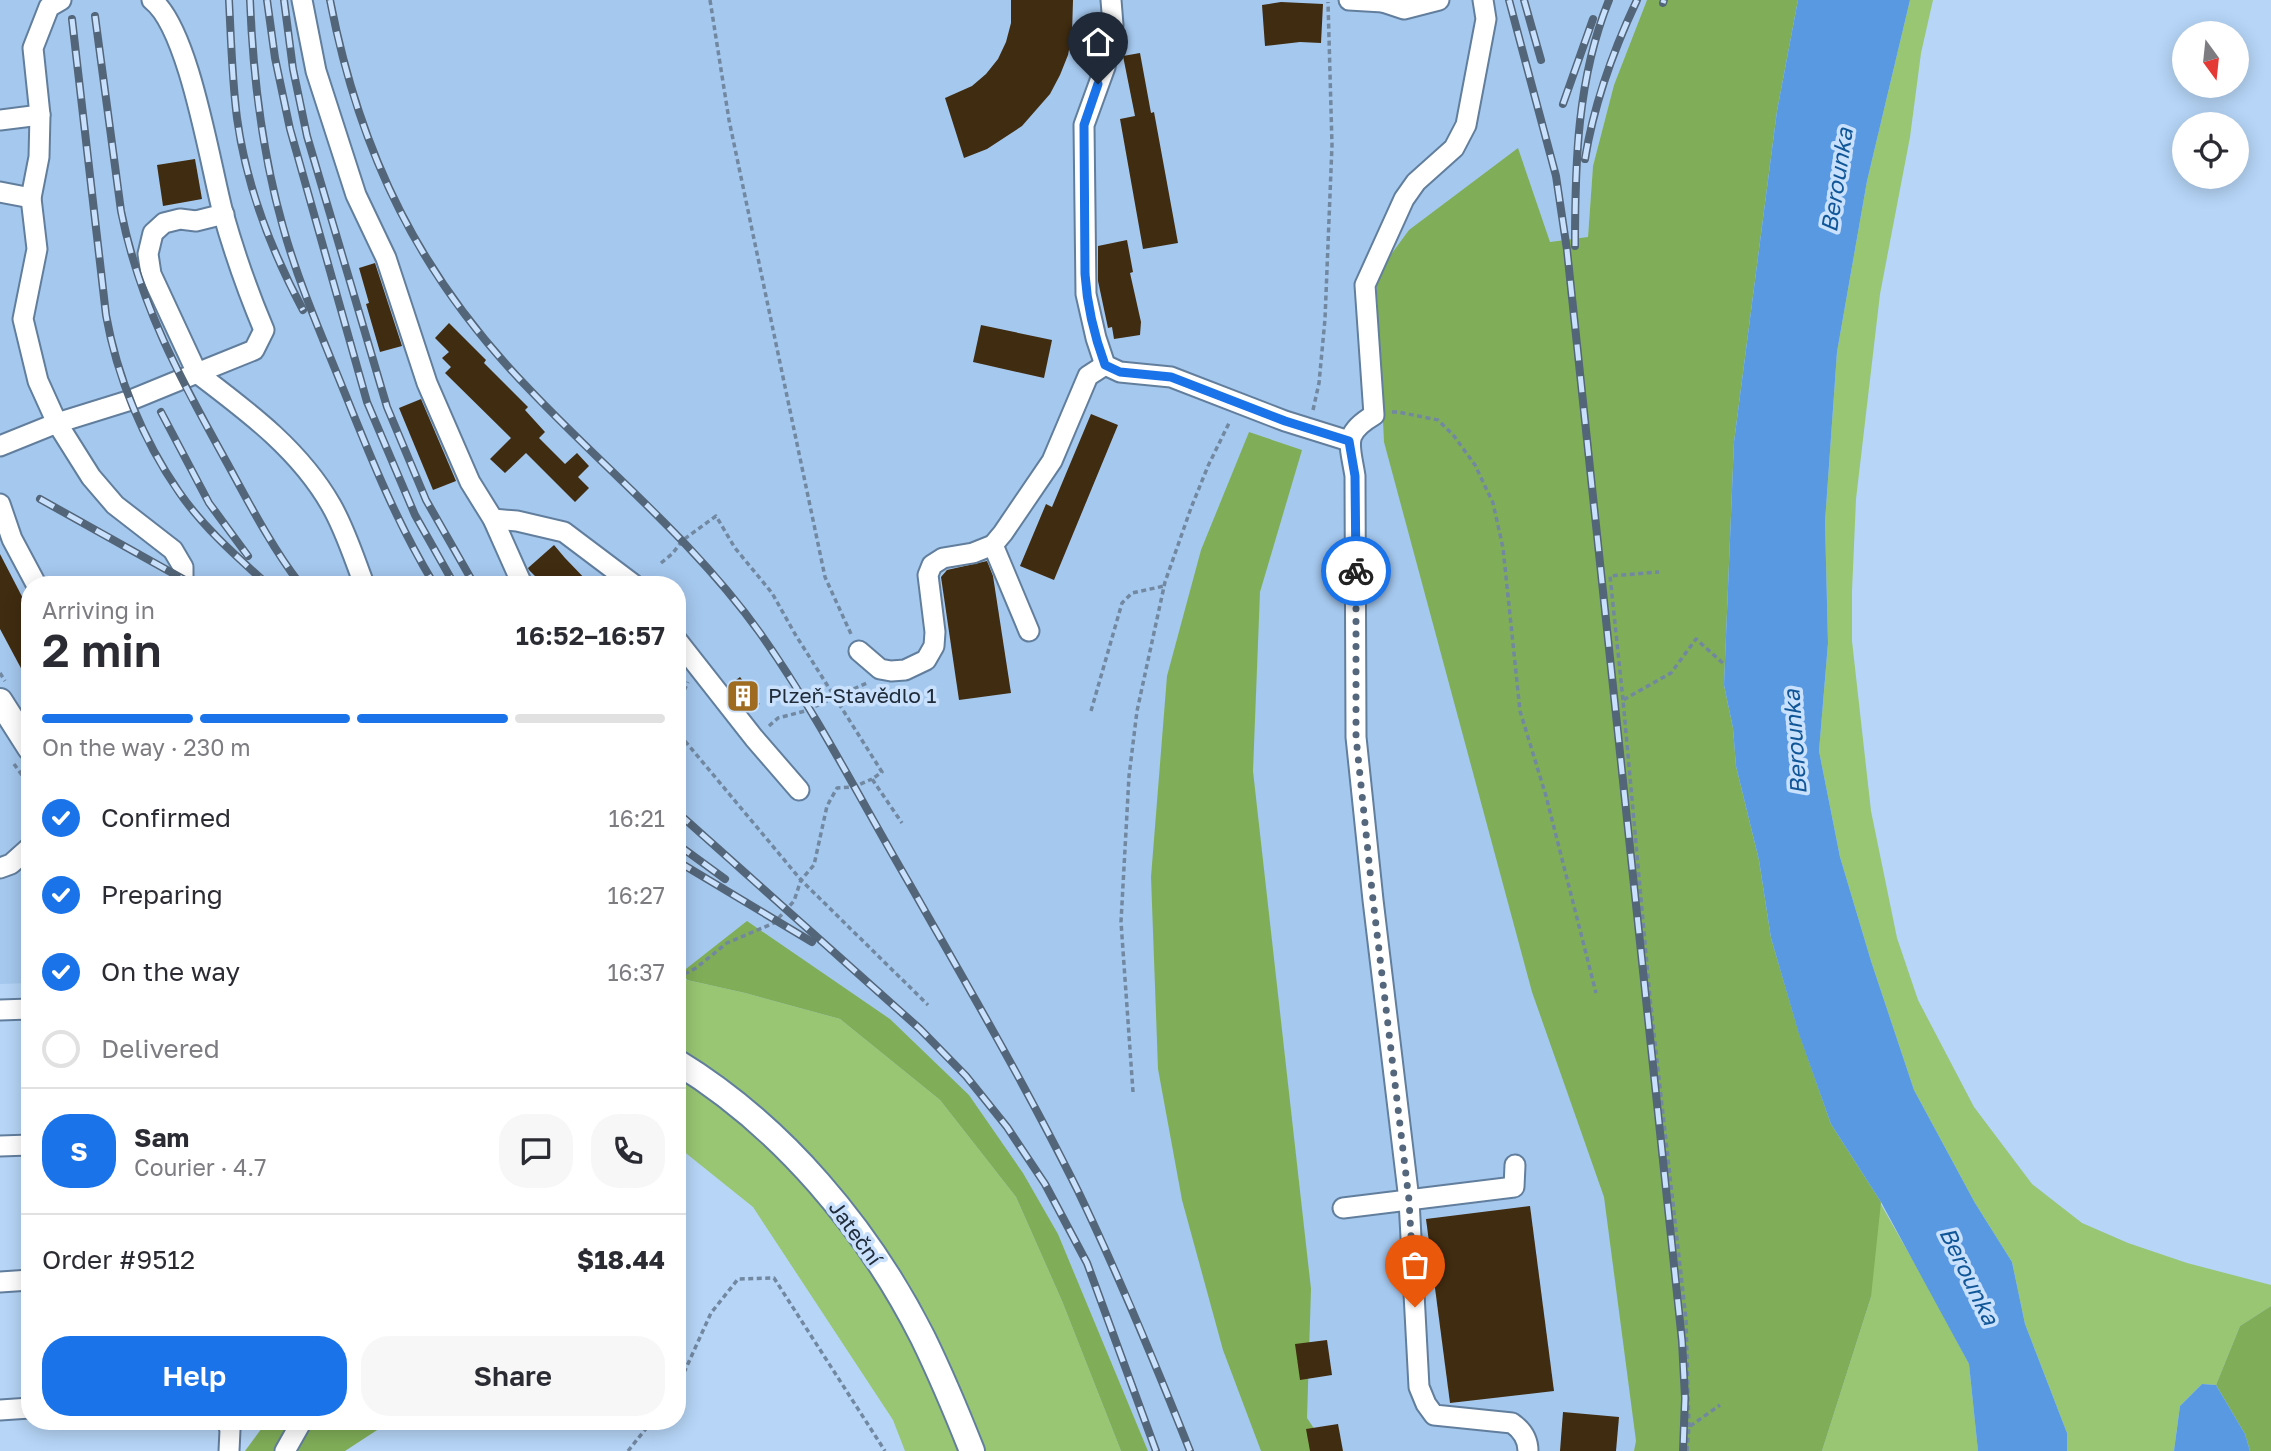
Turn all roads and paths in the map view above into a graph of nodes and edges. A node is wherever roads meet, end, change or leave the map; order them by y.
1 (61, 0) edge
2 (152, 0) edge
3 (302, 0) edge
4 (710, 0) edge
5 (1111, 0) edge
6 (1328, 0) edge
7 (1349, 0) edge
8 (1439, 0) edge
9 (1482, 0) edge
10 (1384, 1) edge
11 (40, 115) junction
12 (0, 120) edge
13 (0, 192) edge
14 (31, 198) junction
15 (224, 214) junction
16 (1105, 365) junction
17 (197, 373) junction
18 (1238, 403) junction
19 (1374, 415) junction
20 (57, 423) junction
21 (1308, 428) junction
22 (1349, 441) junction
23 (0, 446) edge
24 (0, 504) edge
25 (494, 519) junction
26 (993, 545) junction
27 (662, 563) dead end
28 (1659, 572) dead end
29 (32, 576) edge
30 (183, 576) edge
31 (361, 576) edge
32 (519, 576) edge
33 (623, 576) edge
34 (1164, 586) junction
35 (1029, 631) dead end
36 (686, 651) edge
37 (859, 652) joint
38 (1725, 665) dead end
39 (891, 671) junction
40 (836, 697) junction
41 (1623, 700) junction
42 (0, 701) edge
43 (1091, 711) dead end
44 (21, 734) edge
45 (754, 738) junction
46 (686, 742) edge
47 (872, 779) junction
48 (799, 790) dead end
49 (902, 823) dead end
50 (21, 855) edge
51 (0, 868) edge
52 (801, 880) junction
53 (686, 973) edge
54 (1596, 992) dead end
55 (928, 1005) dead end
56 (21, 1009) edge
57 (0, 1010) edge
58 (686, 1067) edge
59 (1133, 1093) dead end
60 (21, 1145) edge
61 (0, 1146) edge
62 (1515, 1165) dead end
63 (1409, 1200) junction
64 (1343, 1208) dead end
65 (21, 1281) edge
66 (0, 1282) edge
67 (686, 1368) edge
68 (1720, 1405) dead end
69 (21, 1409) edge
70 (0, 1410) edge
71 (1689, 1427) junction
72 (230, 1430) edge
73 (297, 1430) edge
74 (645, 1430) edge
75 (229, 1451) edge
76 (285, 1451) edge
77 (628, 1451) edge
78 (885, 1451) edge
79 (972, 1451) edge
80 (1528, 1451) edge
81 (1686, 1451) edge

1 - 11 lane
2 - 15 lane
3 - 25 lane
4 - 37 path
5 - 16 lane
6 - 21 path
7 - 10 lane
8 - 10 lane
9 - 19 lane
11 - 12 lane
11 - 14 lane
13 - 14 lane
14 - 20 lane
15 - 17 lane
15 - 17 lane
16 - 18 lane
16 - 26 lane
17 - 20 lane
17 - 31 lane
18 - 21 lane
18 - 34 path
19 - 22 lane
19 - 54 path
20 - 23 lane
20 - 30 lane
21 - 22 lane
22 - 63 lane
24 - 29 lane
25 - 32 lane
25 - 33 lane
26 - 35 lane
26 - 39 lane
27 - 40 path
28 - 41 path
34 - 43 path
34 - 59 path
36 - 45 lane
37 - 39 lane
38 - 41 path
39 - 40 path
40 - 45 path
40 - 47 path
41 - 71 path
42 - 44 main road
45 - 48 lane
46 - 52 path
47 - 49 path
47 - 52 path
50 - 51 lane
52 - 53 path
52 - 55 path
56 - 57 lane
58 - 79 main road, Jateční
60 - 61 lane
62 - 63 lane
63 - 64 lane
63 - 80 lane
65 - 66 lane
67 - 78 path
68 - 71 path
69 - 70 lane
71 - 81 path
72 - 75 lane
73 - 76 lane
74 - 77 path

